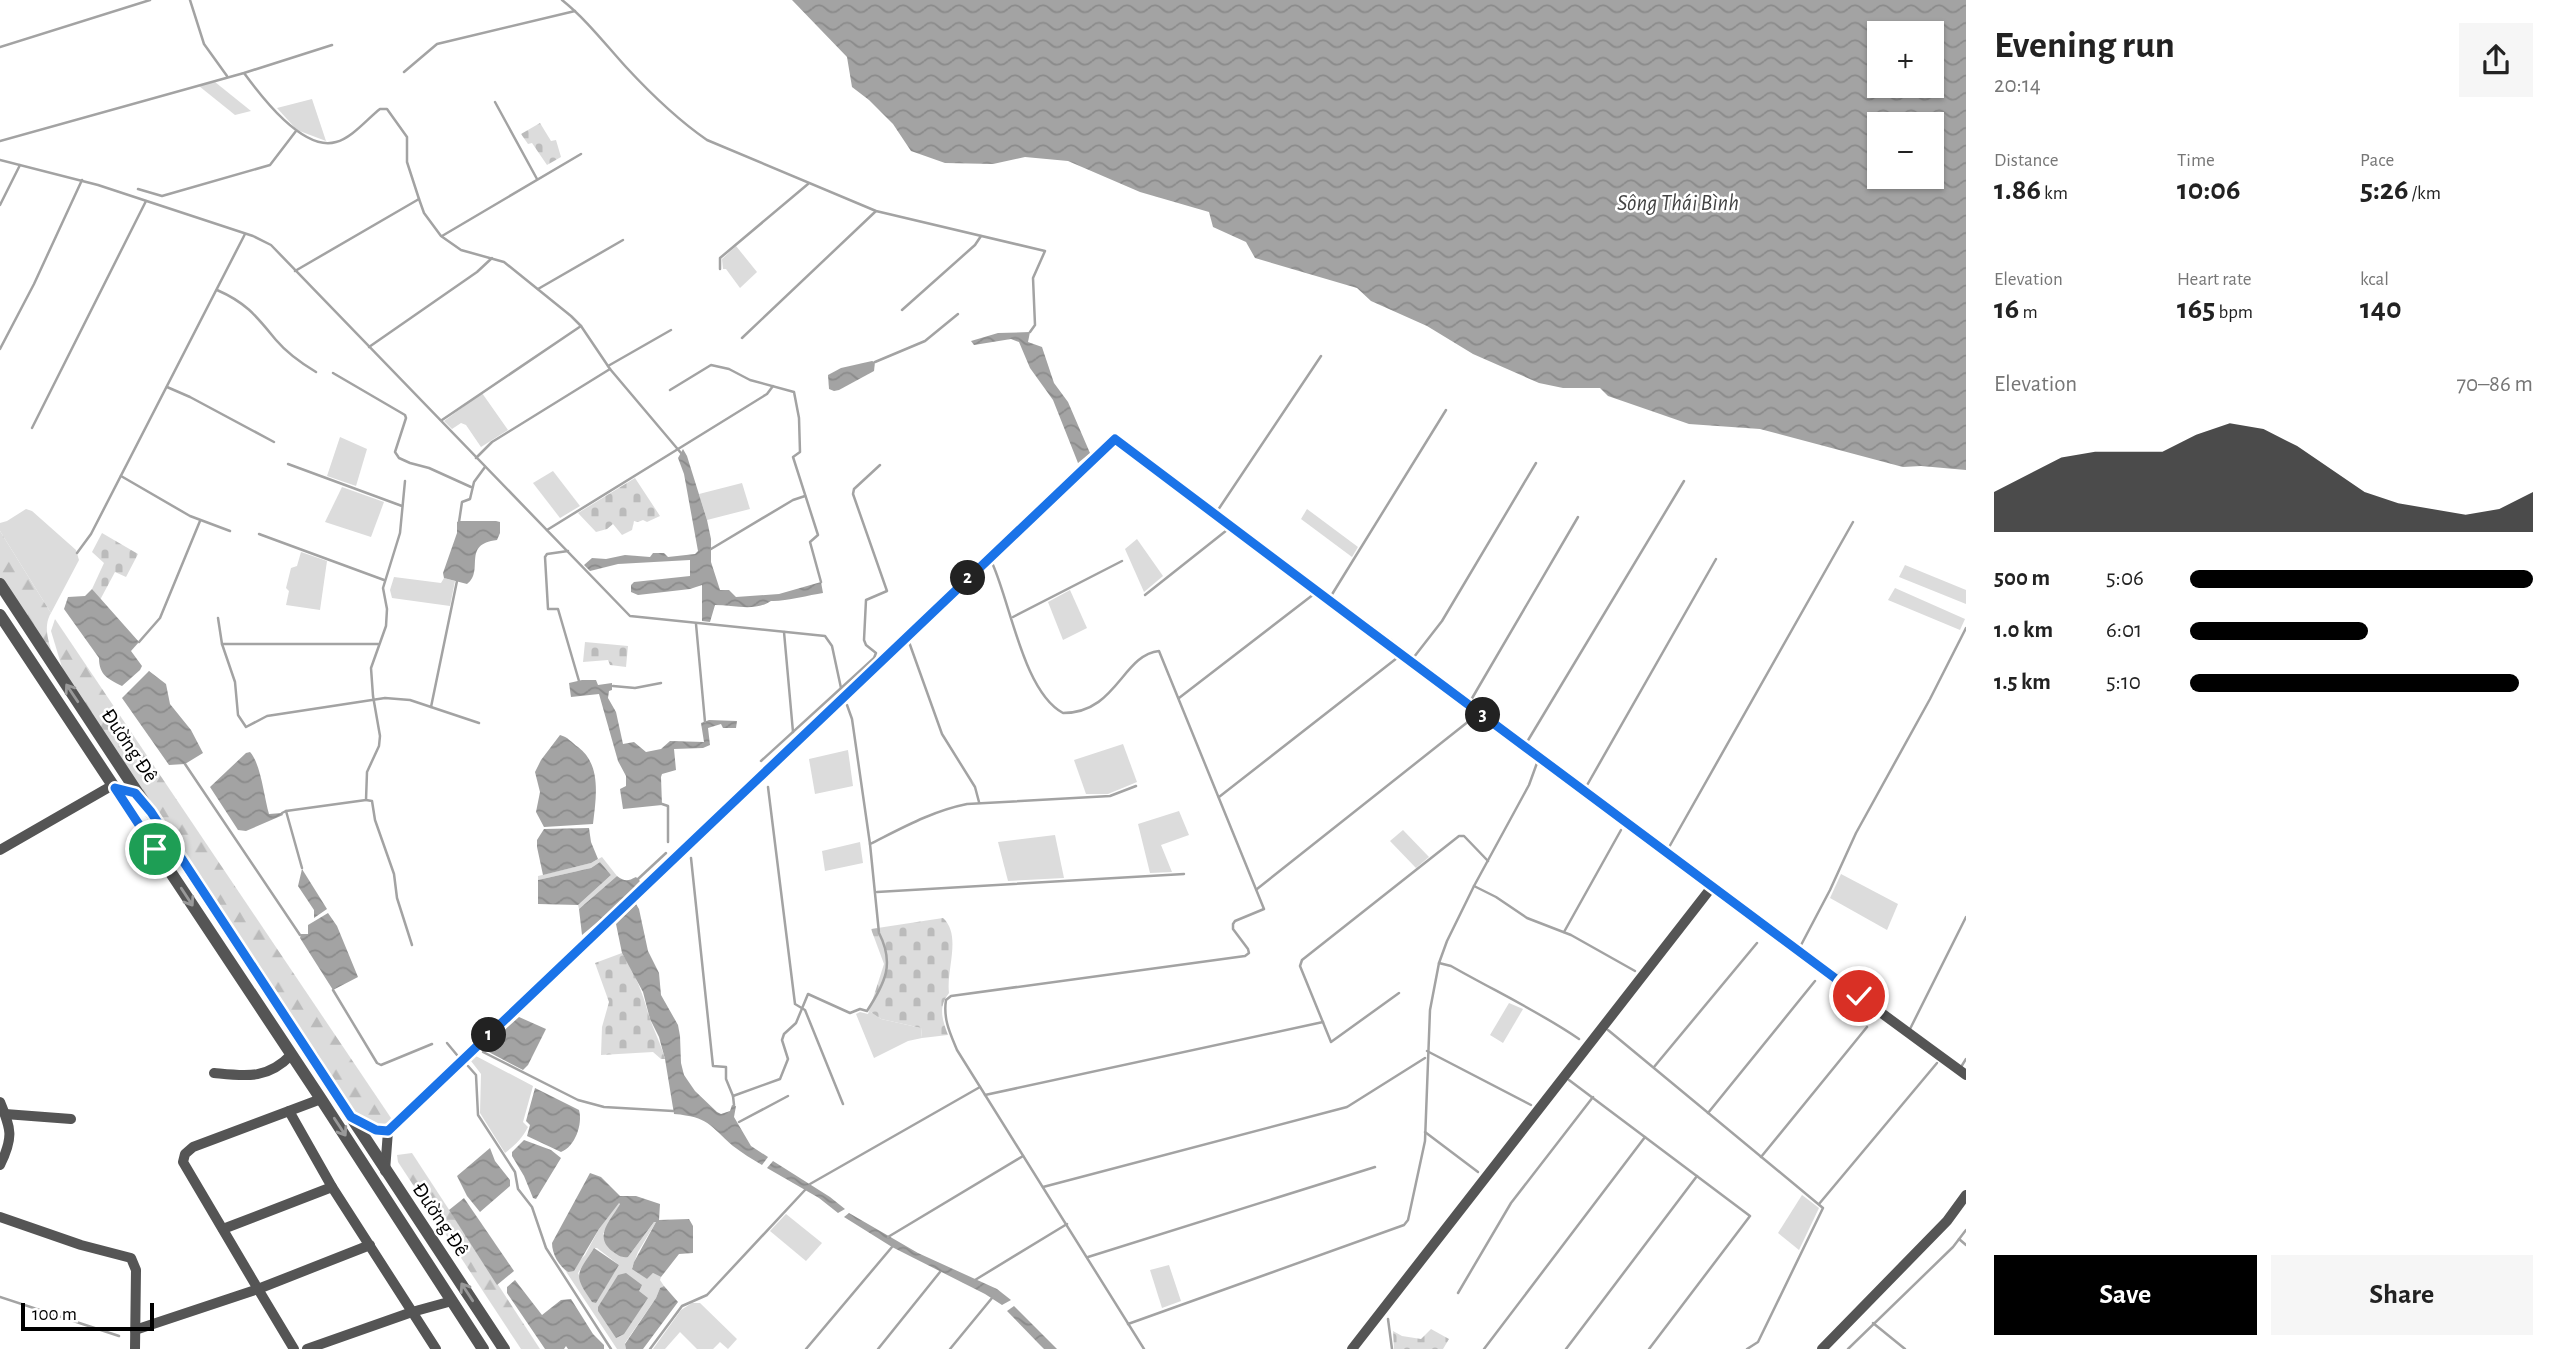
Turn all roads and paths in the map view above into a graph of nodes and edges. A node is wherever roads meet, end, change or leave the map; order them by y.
1 (0, 584) edge
2 (0, 615) edge
3 (116, 758) junction
4 (114, 787) junction
5 (151, 812) junction
6 (2, 846) edge
7 (1711, 888) junction
8 (291, 1055) junction
9 (214, 1073) dead end
10 (1966, 1075) edge
11 (321, 1099) junction
12 (0, 1101) edge
13 (289, 1111) junction
14 (5, 1114) junction
15 (351, 1117) junction
16 (71, 1119) dead end
17 (388, 1131) junction
18 (0, 1164) edge
19 (385, 1171) junction
20 (332, 1187) junction
21 (1966, 1195) edge
22 (0, 1217) edge
23 (223, 1228) junction
24 (425, 1228) junction
25 (370, 1245) junction
26 (258, 1289) junction
27 (452, 1301) junction
28 (412, 1312) junction
29 (135, 1330) junction
30 (135, 1349) edge
31 (293, 1349) edge
32 (307, 1349) edge
33 (436, 1349) edge
34 (483, 1349) edge
35 (505, 1349) edge
36 (1352, 1349) edge
37 (1822, 1349) edge

3 -> 1 street, Đường Đê
2 - 4 street, Đường Đê
3 - 4 street
3 - 5 street, Đường Đê
4 - 5 street
4 - 6 street
4 -> 8 street, Đường Đê
5 - 15 street, Đường Đê
7 - 10 street
7 - 17 street
7 - 36 street
8 - 9 street
8 - 11 street, Đường Đê
11 - 13 street
11 -> 27 street, Đường Đê
12 - 14 street
13 - 20 street
13 - 23 street
14 - 16 street
14 - 18 street
15 - 17 street
15 - 19 street, Đường Đê
17 - 19 street
19 - 24 street, Đường Đê
20 - 23 street
20 - 25 street
21 - 37 street
22 - 29 street
23 - 26 street
24 - 27 street
35 -> 24 street, Đường Đê
25 - 26 street
25 - 28 street
26 - 29 street
26 - 31 street
27 - 28 street
27 - 34 street, Đường Đê
28 - 32 street
28 - 33 street
29 - 30 street

